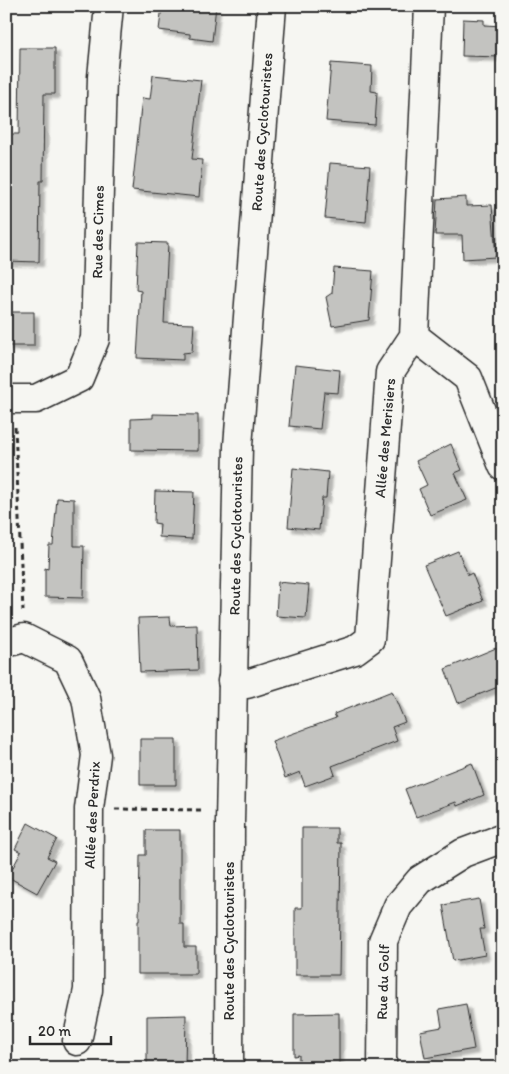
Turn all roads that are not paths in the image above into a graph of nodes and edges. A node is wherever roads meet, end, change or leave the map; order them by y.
1 (109, 6) edge
2 (272, 6) edge
3 (429, 6) edge
4 (414, 336) junction
5 (10, 399) edge
6 (503, 466) edge
7 (15, 641) edge
8 (232, 681) junction
9 (503, 838) edge
10 (77, 1041) dead end
11 (229, 1068) edge
12 (382, 1068) edge

1 - 5 street, Rue des Cimes
2 - 8 street, Route des Cyclotouristes
3 - 4 street
4 - 6 street
4 - 8 street, Allée des Merisiers
7 - 10 street, Allée des Perdrix
8 - 11 street, Route des Cyclotouristes
9 - 12 street, Rue du Golf

